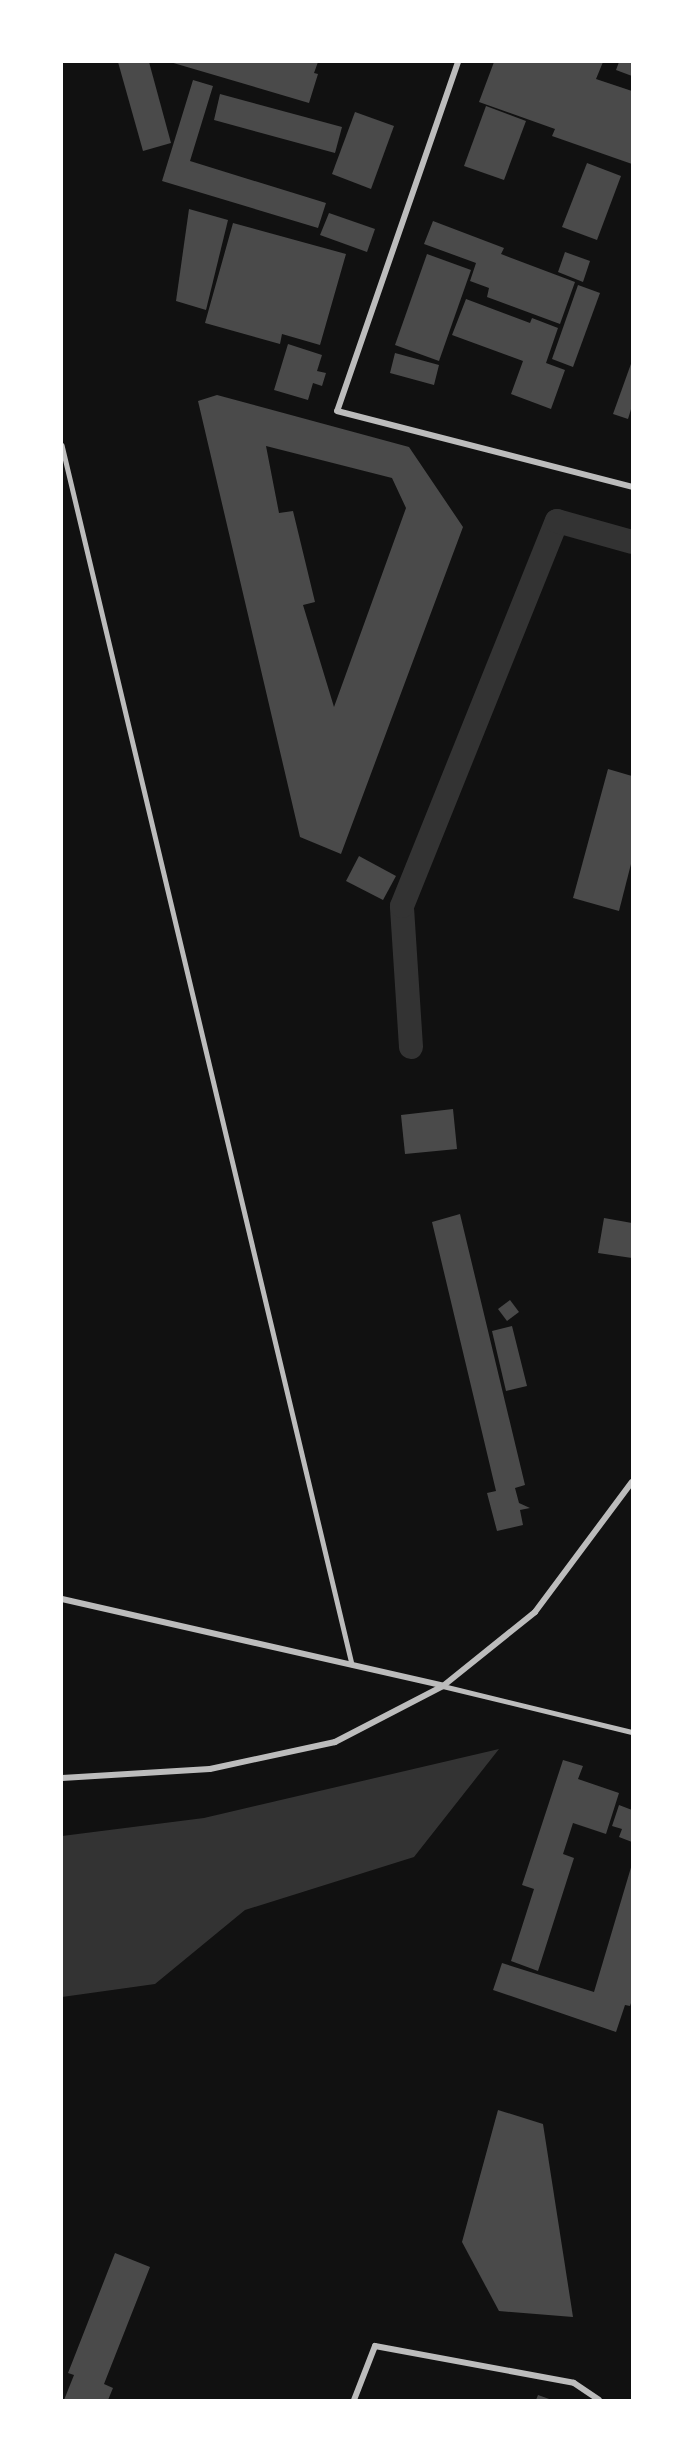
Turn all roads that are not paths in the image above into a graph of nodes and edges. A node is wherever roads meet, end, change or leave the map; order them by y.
1 (458, 62) edge
2 (62, 445) edge
3 (633, 487) edge
4 (633, 1482) edge
5 (62, 1599) edge
6 (352, 1664) junction
7 (443, 1686) junction
8 (633, 1732) edge
9 (62, 1778) edge
10 (354, 2400) edge
11 (599, 2400) edge

1 - 3 street
2 - 6 lane
4 - 7 street
5 - 6 street
6 - 7 street
7 - 8 lane
7 - 9 street
10 - 11 street

